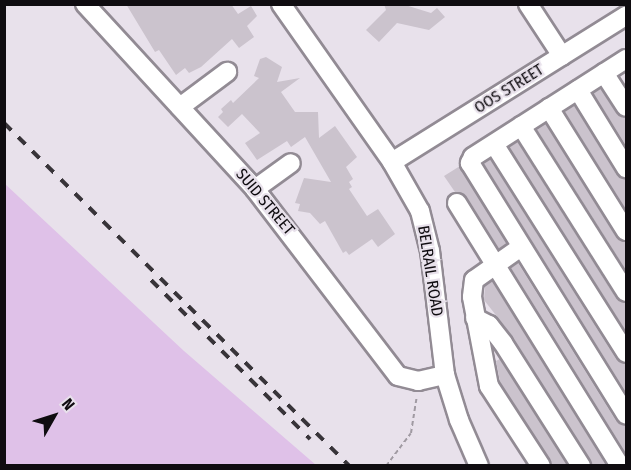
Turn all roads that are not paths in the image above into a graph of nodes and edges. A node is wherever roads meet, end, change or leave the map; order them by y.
1 (281, 4) edge
2 (528, 4) edge
3 (92, 7) edge
4 (627, 16) edge
5 (562, 56) junction
6 (627, 59) edge
7 (227, 72) dead end
8 (604, 73) junction
9 (578, 90) junction
10 (180, 107) junction
11 (627, 107) edge
12 (549, 108) junction
13 (521, 126) junction
14 (494, 144) junction
15 (392, 162) junction
16 (291, 163) dead end
17 (627, 168) edge
18 (255, 189) junction
19 (457, 203) dead end
20 (627, 231) edge
21 (521, 247) junction
22 (494, 265) junction
23 (627, 292) edge
24 (476, 318) junction
25 (627, 353) edge
26 (445, 375) junction
27 (627, 415) edge
28 (479, 465) edge
29 (541, 465) edge
30 (580, 465) edge
31 (620, 465) edge

1 - 15 street, BELRAIL ROAD
2 - 5 street
3 - 10 street, SUID STREET
4 - 5 street, OOS STREET
5 - 15 street, OOS STREET
6 - 8 street
7 - 10 street
8 - 9 street
8 - 11 street
9 - 12 street
9 - 17 street
10 - 18 street, SUID STREET
12 - 13 street
12 - 20 street
13 - 14 street
13 - 23 street
14 - 21 street
14 - 25 street
15 - 26 street, BELRAIL ROAD
16 - 18 street
18 - 26 street, SUID STREET
19 - 22 street
21 - 22 street
21 - 27 street
22 - 24 street
22 - 31 street
24 - 29 street
24 - 30 street
26 - 28 street, BELRAIL ROAD

